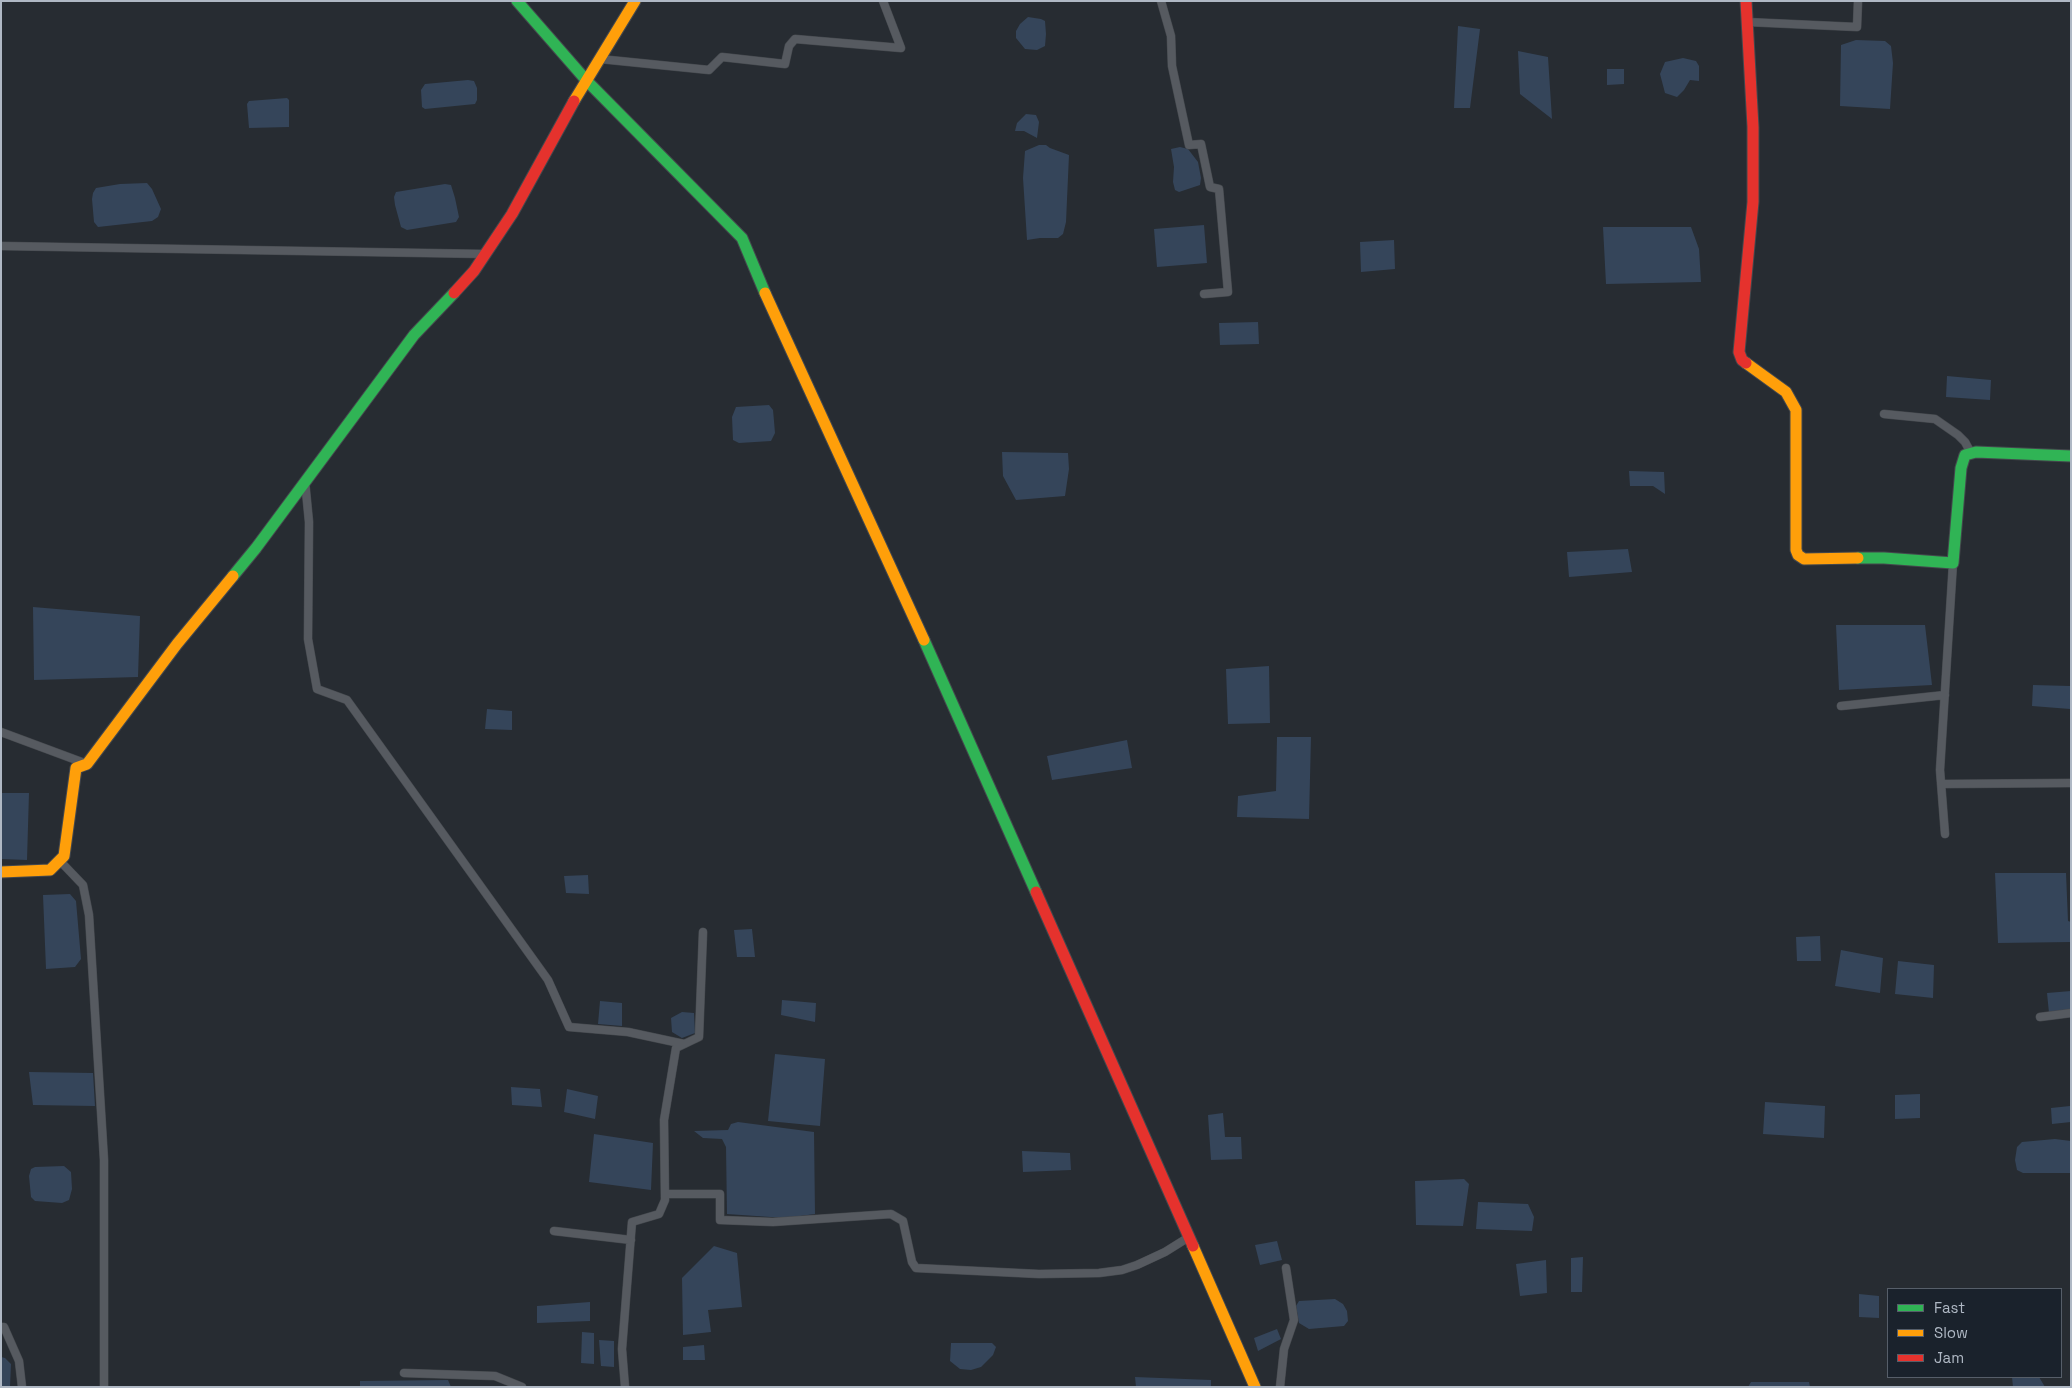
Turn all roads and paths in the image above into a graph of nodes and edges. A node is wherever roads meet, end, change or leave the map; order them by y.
1 (517, 1) edge
2 (635, 1) edge
3 (883, 1) edge
4 (1161, 1) edge
5 (1746, 1) edge
6 (1858, 1) edge
7 (1747, 22) junction
8 (600, 59) junction
9 (586, 80) junction
10 (1, 246) edge
11 (486, 254) junction
12 (1204, 294) dead end
13 (1884, 414) dead end
14 (1971, 453) junction
15 (2071, 456) edge
16 (305, 480) junction
17 (1952, 563) junction
18 (1945, 694) junction
19 (1841, 706) dead end
20 (1, 732) edge
21 (86, 764) junction
22 (2071, 783) edge
23 (1941, 784) junction
24 (1945, 834) dead end
25 (60, 861) junction
26 (1, 872) edge
27 (703, 932) dead end
28 (2071, 1014) edge
29 (2040, 1017) dead end
30 (684, 1044) junction
31 (665, 1194) junction
32 (554, 1231) dead end
33 (1188, 1237) junction
34 (631, 1240) junction
35 (1286, 1268) dead end
36 (1, 1327) edge
37 (404, 1373) dead end
38 (22, 1387) edge
39 (104, 1387) edge
40 (522, 1387) edge
41 (625, 1387) edge
42 (1255, 1387) edge
43 (1280, 1387) edge

1 - 9 street
2 - 8 street
3 - 8 street
4 - 12 street
5 - 7 street
6 - 7 street
7 - 17 street
8 - 9 street
9 - 11 street
9 - 33 street
10 - 11 street
11 - 16 street
13 - 14 street
14 - 15 street
14 - 17 street
16 - 21 street
16 - 30 street
17 - 18 street
18 - 19 street
18 - 23 street
20 - 21 street
21 - 25 street
22 - 23 street
23 - 24 street
25 - 26 street
25 - 39 street
27 - 30 street
28 - 29 street
30 - 31 street
31 - 33 street
31 - 34 street
32 - 34 street
33 - 42 street
34 - 41 street
35 - 43 street
36 - 38 street
37 - 40 street

